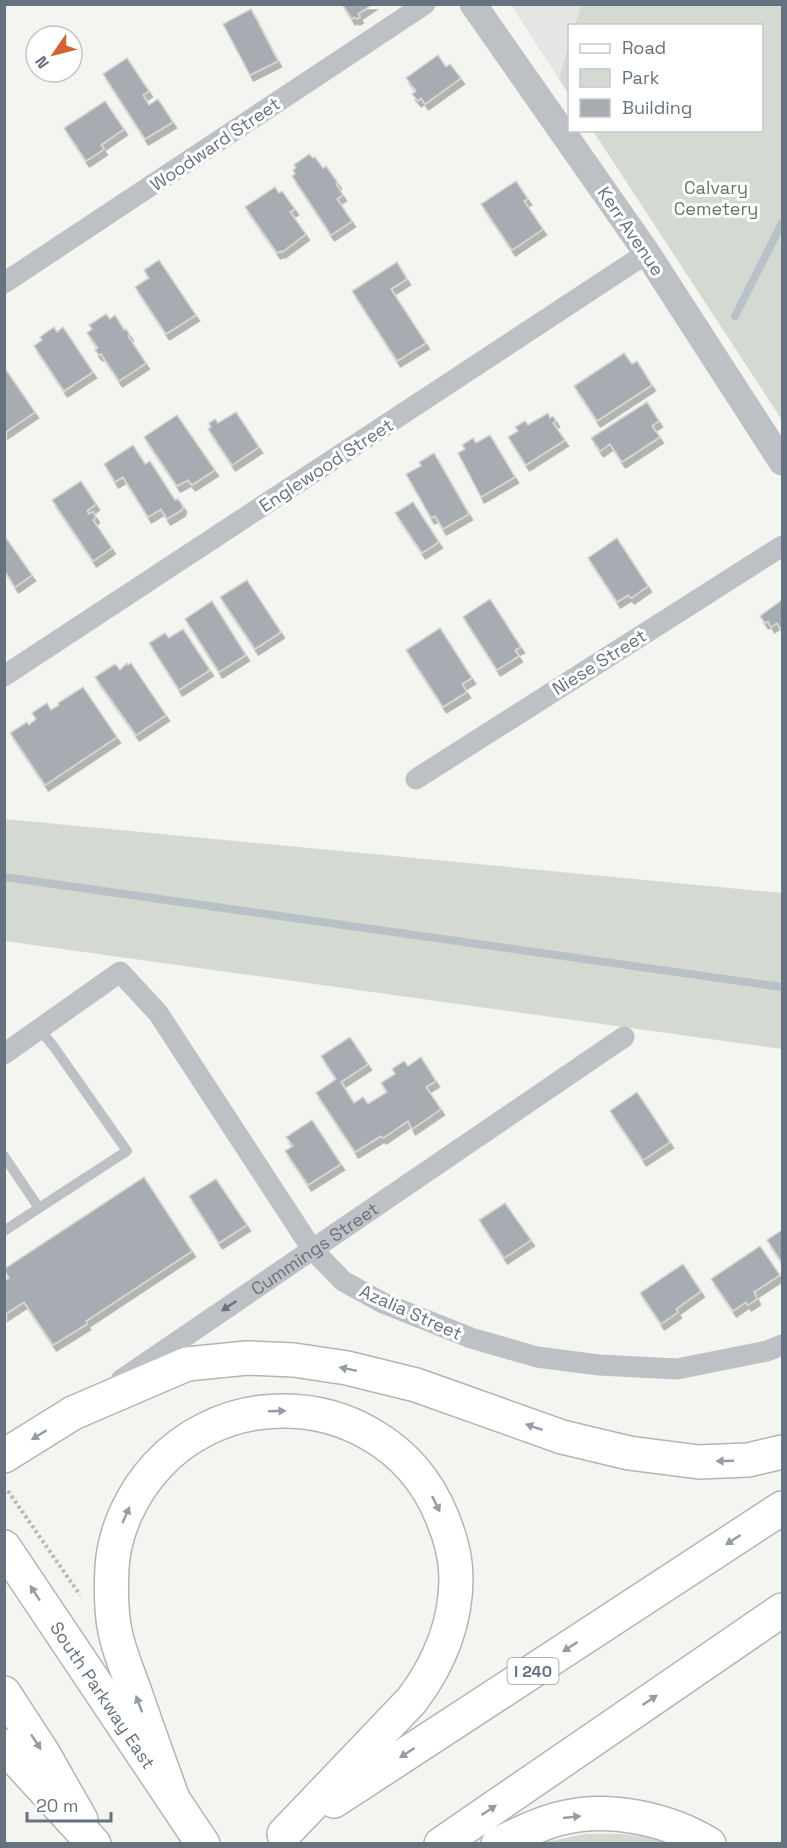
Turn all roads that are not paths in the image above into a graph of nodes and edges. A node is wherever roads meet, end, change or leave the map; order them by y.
1 (425, 4) edge
2 (473, 4) edge
3 (647, 253) junction
4 (4, 283) edge
5 (783, 462) edge
6 (783, 546) edge
7 (4, 676) edge
8 (416, 779) dead end
9 (40, 1030) junction
10 (624, 1037) dead end
11 (4, 1054) edge
12 (4, 1156) edge
13 (39, 1208) junction
14 (4, 1231) edge
15 (312, 1249) junction
16 (783, 1345) edge
17 (73, 1413) junction
18 (783, 1452) edge
19 (4, 1456) edge
20 (783, 1508) edge
21 (4, 1546) edge
22 (783, 1610) edge
23 (4, 1693) edge
24 (4, 1746) edge
25 (173, 1799) junction
26 (276, 1839) edge
27 (94, 1844) edge
28 (203, 1844) edge
29 (441, 1844) edge
30 (498, 1844) edge
31 (709, 1844) edge

1 - 4 street, Woodward Street
2 - 3 street, Kerr Avenue
3 - 5 street, Kerr Avenue
3 - 7 street, Englewood Street
6 - 8 street, Niese Street
9 - 11 street
9 - 13 lane
9 - 15 street, Azalia Street
10 - 15 street, Cummings Street
12 - 13 lane
13 - 14 lane
15 - 16 street, Azalia Street
15 -> 17 street, Cummings Street
18 -> 17 main road
17 -> 19 main road, Cummings Street
20 -> 26 main road, I 240
25 -> 21 main road, South Parkway East
29 -> 22 main road
23 -> 27 main road
24 - 27 main road
25 -> 26 main road
25 - 28 main road, South Parkway East
30 -> 31 main road

